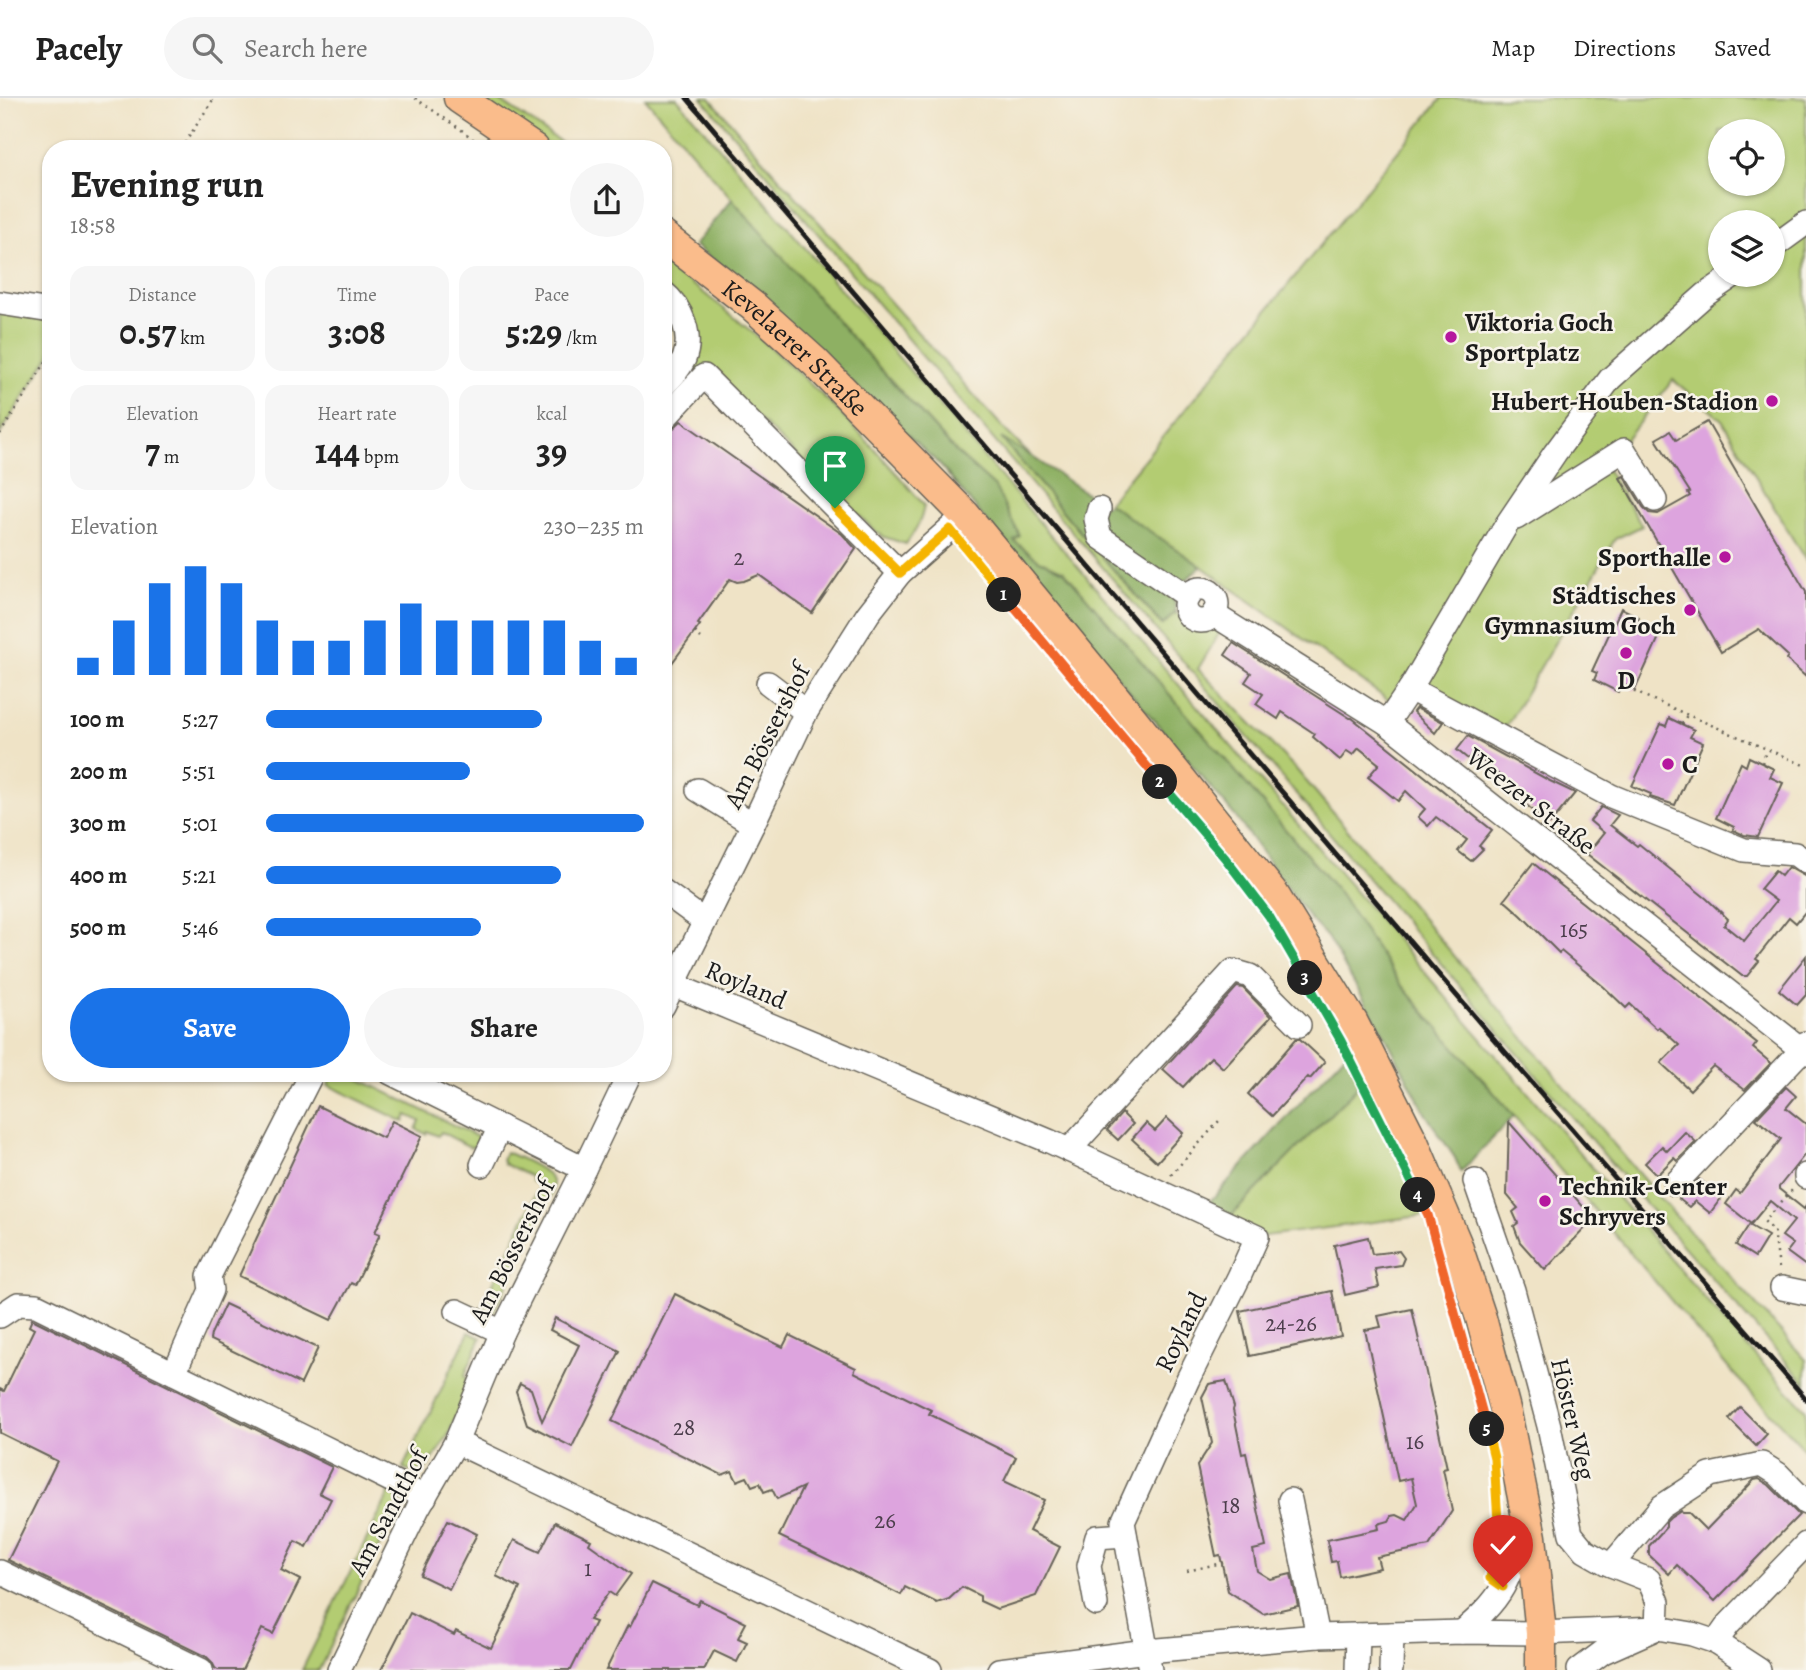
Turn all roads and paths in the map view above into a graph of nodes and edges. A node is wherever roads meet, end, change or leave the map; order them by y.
1 (214, 98) edge
2 (415, 98) edge
3 (459, 98) edge
4 (488, 118) junction
5 (187, 140) edge
6 (474, 140) edge
7 (501, 140) edge
8 (521, 140) edge
9 (1806, 223) edge
10 (1785, 238) edge
11 (672, 243) edge
12 (1717, 287) edge
13 (672, 301) edge
14 (0, 303) edge
15 (42, 310) edge
16 (42, 368) edge
17 (672, 376) edge
18 (672, 410) edge
19 (0, 434) edge
20 (1655, 500) dead end
21 (1099, 509) dead end
22 (965, 515) junction
23 (1507, 523) junction
24 (900, 573) junction
25 (695, 632) dead end
26 (701, 638) dead end
27 (768, 684) dead end
28 (1621, 686) dead end
29 (1410, 689) junction
30 (806, 712) junction
31 (1687, 715) junction
32 (1387, 723) junction
33 (1682, 724) dead end
34 (1767, 750) junction
35 (1762, 763) dead end
36 (1806, 766) edge
37 (698, 790) dead end
38 (753, 824) junction
39 (1806, 862) edge
40 (672, 898) edge
41 (704, 921) junction
42 (672, 975) edge
43 (1299, 1025) dead end
44 (1805, 1048) edge
45 (307, 1082) edge
46 (409, 1082) edge
47 (626, 1082) edge
48 (1219, 1121) dead end
49 (500, 1127) junction
50 (1069, 1150) junction
51 (482, 1165) dead end
52 (584, 1169) junction
53 (1806, 1176) edge
54 (1475, 1181) dead end
55 (1675, 1184) dead end
56 (1157, 1190) junction
57 (1782, 1288) joint
58 (1806, 1293) edge
59 (457, 1311) dead end
60 (0, 1315) edge
61 (502, 1332) junction
62 (174, 1373) junction
63 (482, 1379) joint
64 (456, 1442) junction
65 (1496, 1483) dead end
66 (425, 1497) junction
67 (1290, 1500) dead end
68 (1806, 1503) edge
69 (1526, 1516) junction
70 (1125, 1535) junction
71 (1806, 1544) edge
72 (1496, 1551) dead end
73 (1226, 1562) dead end
74 (1611, 1565) junction
75 (1187, 1571) dead end
76 (0, 1572) edge
77 (1096, 1604) dead end
78 (1657, 1628) junction
79 (1462, 1632) junction
80 (1541, 1633) junction
81 (1376, 1634) junction
82 (1318, 1636) junction
83 (1716, 1642) junction
84 (1149, 1660) edge
85 (201, 1670) edge
86 (339, 1670) edge
87 (930, 1670) edge
88 (999, 1670) edge
89 (1357, 1670) edge
90 (1377, 1670) edge
91 (1391, 1670) edge
92 (1541, 1670) edge
93 (1578, 1670) edge
94 (1759, 1670) edge

1 - 5 path
2 - 6 path
3 - 4 main road
4 - 7 street
4 - 8 main road
9 - 10 street
11 - 22 main road, Kevelaerer Straße
12 - 23 street
13 - 17 street
14 - 15 street
16 - 19 path
18 - 24 street
20 - 23 street
21 - 32 street, Weezer Straße
22 - 24 street, Am Bössershof
22 - 69 main road, Kevelaerer Straße
23 - 29 street
24 - 30 street, Am Bössershof
25 - 26 path
27 - 30 street
28 - 31 path
29 - 32 street
29 - 39 street
30 - 38 street, Am Bössershof
31 - 33 path
31 - 34 path
32 - 44 street, Weezer Straße
34 - 35 path
34 - 36 path
37 - 38 street
38 - 41 street, Am Bössershof
40 - 41 street
41 - 42 street, Am Bössershof
42 - 50 street, Royland
43 - 50 street
44 - 55 street, Weezer Straße
45 - 62 street
46 - 49 street
47 - 52 street, Am Bössershof
48 - 56 path
49 - 51 street
49 - 52 street
50 - 56 street, Royland
52 - 61 street, Am Bössershof
53 - 57 path
54 - 74 street, Höster Weg
56 - 70 street, Royland
57 - 58 street
59 - 61 street
60 - 62 street
61 - 63 street, Am Bössershof
62 - 66 street
63 - 64 street, Am Sandthof
64 - 66 street, Am Sandthof
64 - 87 street
65 - 72 path
66 - 86 street, Am Sandthof
67 - 82 street
68 - 74 street
69 - 79 street
69 - 80 main road, Kevelaerer Straße
70 - 77 street
70 - 84 street, Royland
71 - 83 street
73 - 75 path
74 - 78 street, Höster Weg
76 - 85 street
78 - 80 street
78 - 83 street
78 - 93 street
79 - 80 street
79 - 81 street
80 - 92 main road, Kevelaerer Straße
81 - 82 street
81 - 89 street
81 - 90 street
81 - 91 street
82 - 84 street
83 - 94 street
84 - 88 street

